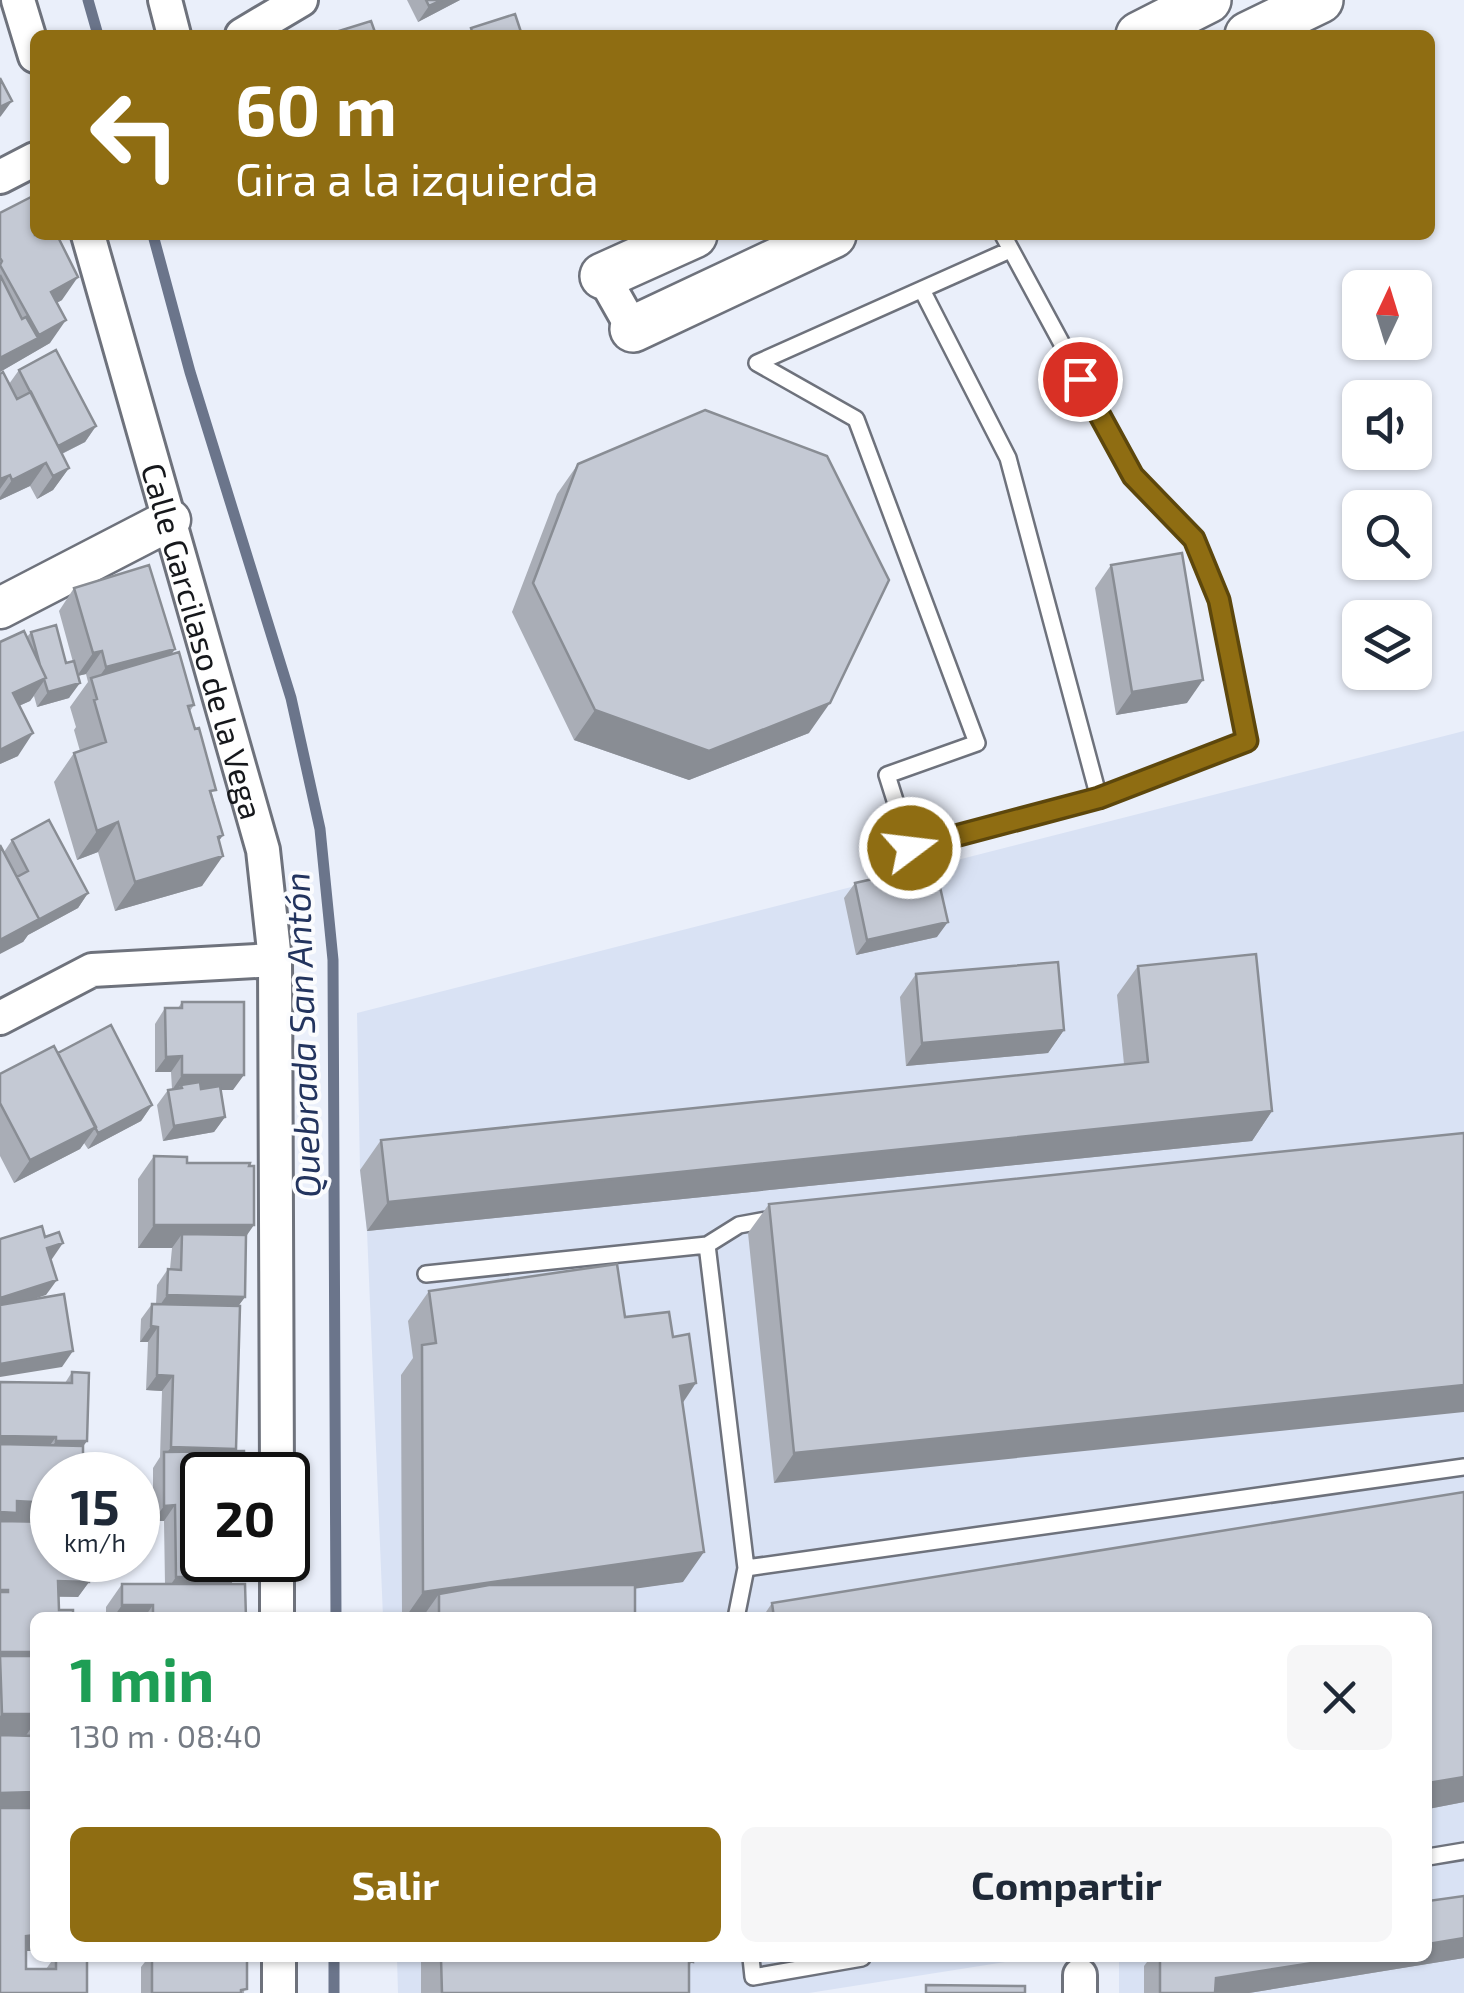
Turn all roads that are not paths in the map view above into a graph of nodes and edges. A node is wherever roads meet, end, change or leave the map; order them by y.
1 (18, 0) edge
2 (165, 0) edge
3 (302, 0) edge
4 (1208, 0) edge
5 (1320, 0) edge
6 (173, 30) edge
7 (251, 30) edge
8 (1150, 30) edge
9 (1258, 30) edge
10 (30, 40) edge
11 (30, 162) edge
12 (0, 177) edge
13 (89, 240) edge
14 (683, 240) edge
15 (822, 240) edge
16 (1005, 240) edge
17 (1010, 250) junction
18 (602, 276) joint
19 (922, 290) junction
20 (633, 328) joint
21 (170, 520) junction
22 (0, 608) edge
23 (1099, 798) junction
24 (274, 960) junction
25 (0, 1018) edge
26 (793, 1216) edge
27 (708, 1245) junction
28 (426, 1274) dead end
29 (277, 1452) edge
30 (1464, 1466) edge
31 (746, 1568) junction
32 (277, 1582) edge
33 (277, 1612) edge
34 (737, 1612) edge
35 (1464, 1850) edge
36 (1432, 1856) edge
37 (279, 1962) edge
38 (751, 1962) edge
39 (839, 1962) edge
40 (279, 1993) edge

1 - 10 street
2 - 6 street
3 - 7 street
4 - 8 main road
5 - 9 main road
11 - 12 street
13 - 21 street, Calle Garcilaso de la Vega
14 - 18 main road
15 - 20 main road
16 - 17 lane
17 - 19 lane
17 - 23 lane
18 - 20 street
19 - 23 lane
19 - 23 lane
21 - 22 street
21 - 24 street, Calle Garcilaso de la Vega
24 - 25 street
24 - 29 street, Calle Garcilaso de la Vega
26 - 27 lane
27 - 28 lane
27 - 31 lane
30 - 31 lane
31 - 34 lane
32 - 33 street
35 - 36 lane
37 - 40 street
38 - 39 lane

